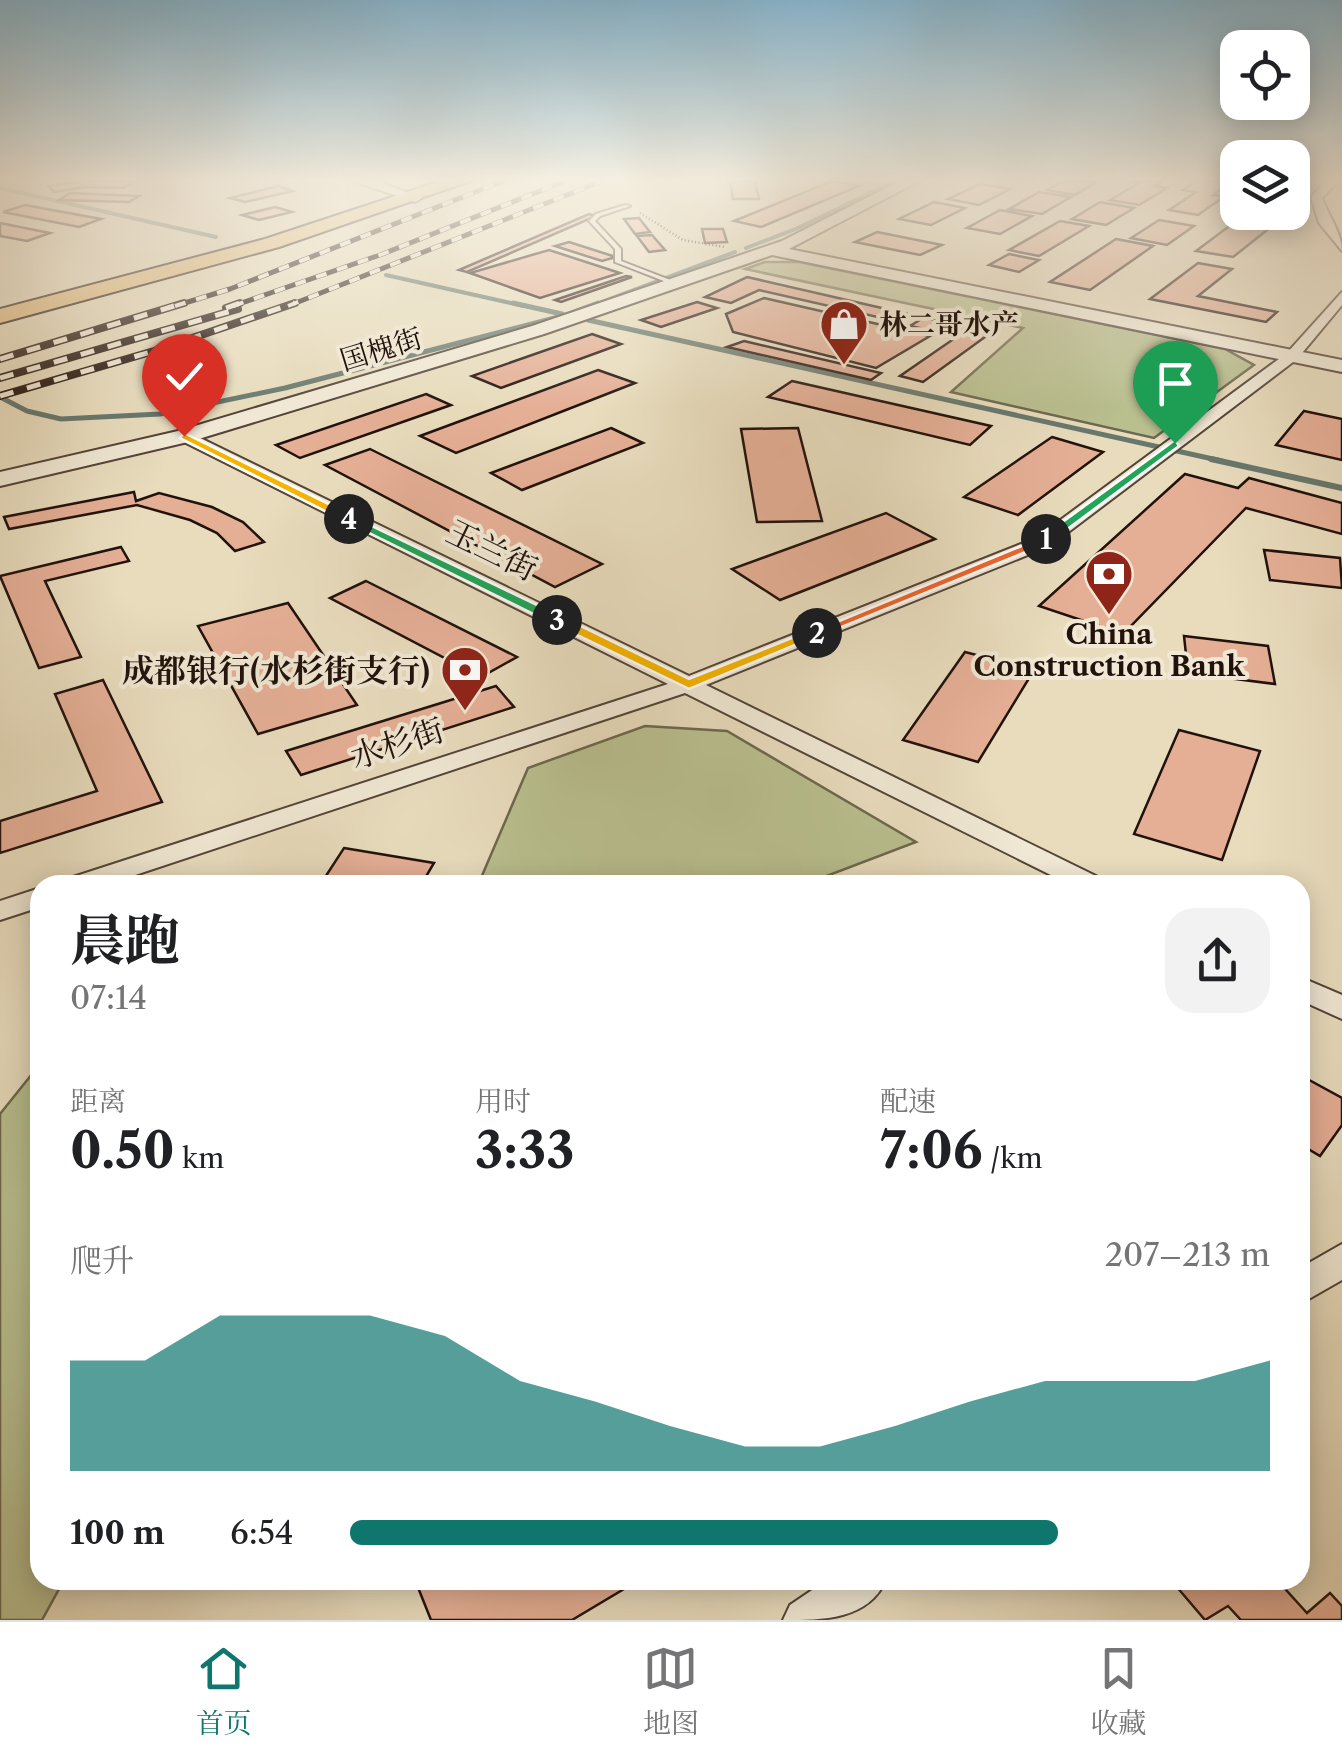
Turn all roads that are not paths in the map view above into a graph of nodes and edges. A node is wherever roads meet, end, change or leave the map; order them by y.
1 (184, 257) edge
2 (221, 257) edge
3 (618, 257) edge
4 (748, 257) edge
5 (828, 257) edge
6 (667, 281) junction
7 (1342, 296) edge
8 (0, 304) edge
9 (0, 316) edge
10 (1296, 351) junction
11 (1342, 354) edge
12 (1342, 366) edge
13 (184, 436) junction
14 (0, 480) edge
15 (689, 684) junction
16 (106, 875) edge
17 (1073, 875) edge
18 (30, 900) edge
19 (0, 910) edge
20 (1310, 993) edge
21 (1342, 1008) edge
22 (1342, 1260) edge
23 (1310, 1281) edge
24 (850, 1590) edge
25 (805, 1620) edge

1 - 8 main road
2 - 9 main road
3 - 6 lane
4 - 6 street, 国槐街
5 - 10 street
6 - 13 street, 国槐街
7 - 10 street, 水杉街
10 - 11 street
10 - 12 street
10 - 15 street, 水杉街
13 - 14 street, 国槐街
13 - 15 street, 玉兰街
15 - 16 street, 水杉街
15 - 17 street, 玉兰街
18 - 19 street
20 - 21 street
22 - 23 street
24 - 25 street

